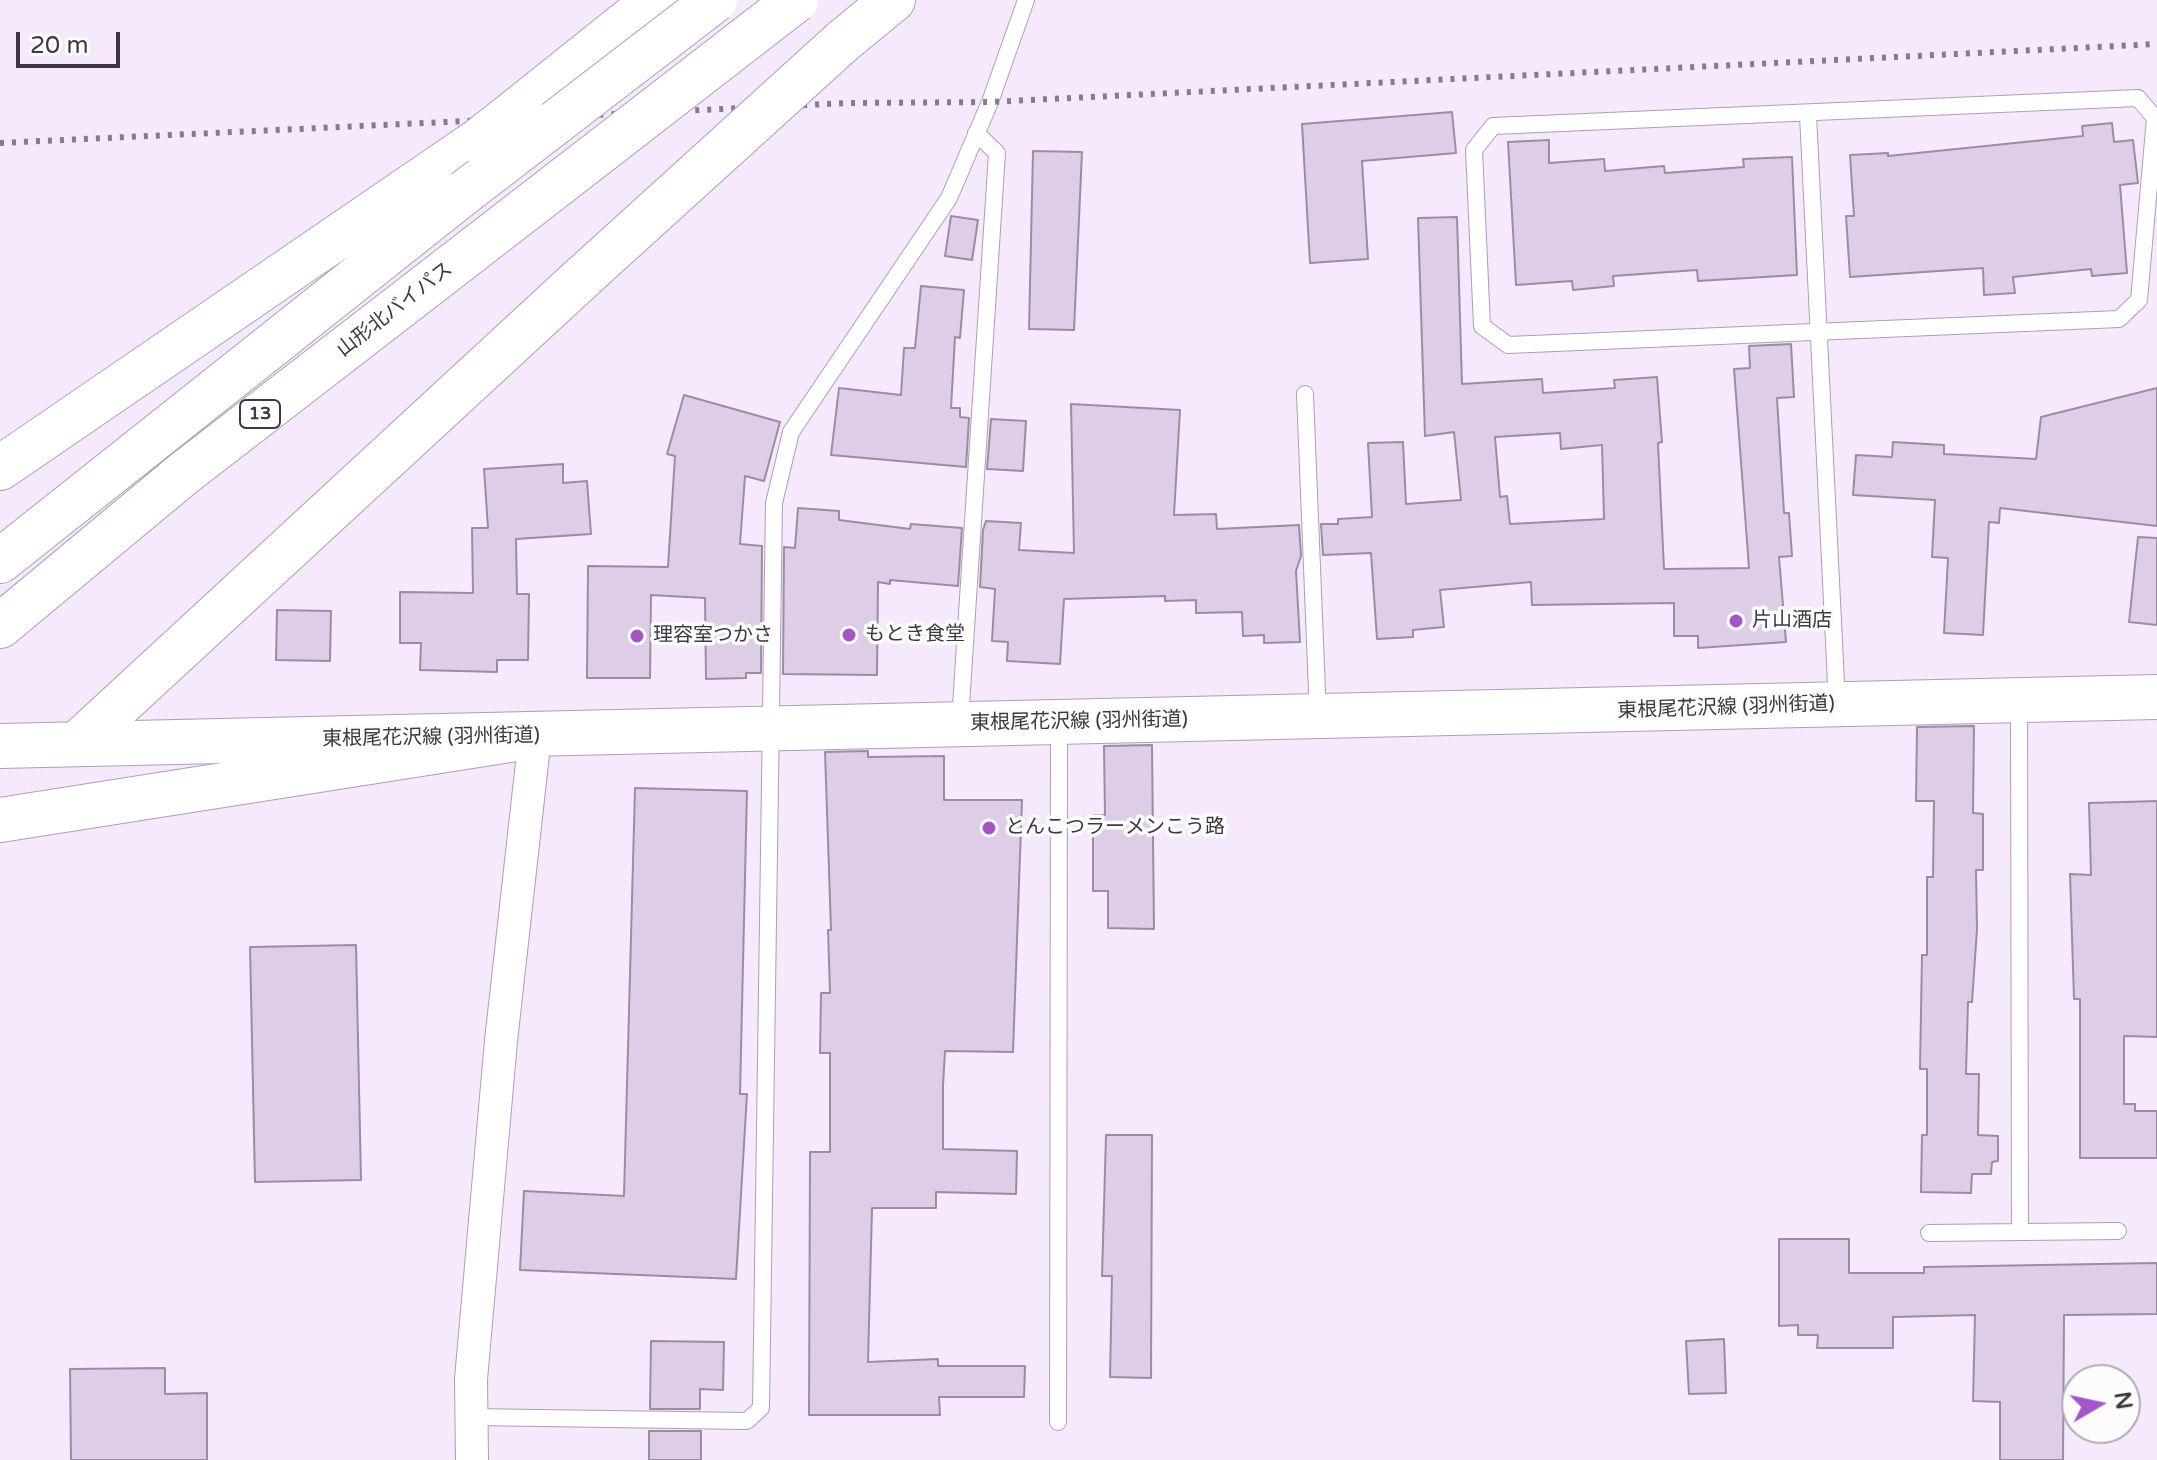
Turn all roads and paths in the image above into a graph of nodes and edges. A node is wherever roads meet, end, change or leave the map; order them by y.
1 (655, 0) edge
2 (715, 0) edge
3 (796, 0) edge
4 (893, 0) edge
5 (1026, 0) edge
6 (1808, 115) junction
7 (976, 133) junction
8 (1818, 331) junction
9 (1305, 394) dead end
10 (0, 468) edge
11 (0, 561) edge
12 (0, 626) edge
13 (2157, 697) edge
14 (2019, 700) junction
15 (1837, 705) junction
16 (1318, 717) junction
17 (1059, 723) junction
18 (959, 725) junction
19 (771, 730) junction
20 (535, 736) junction
21 (77, 744) junction
22 (0, 746) edge
23 (0, 820) edge
24 (2118, 1231) dead end
25 (2020, 1232) junction
26 (1929, 1233) dead end
27 (471, 1417) junction
28 (1058, 1422) dead end
29 (472, 1460) edge

1 - 10 main road, bridge
2 - 11 main road, 13, bridge
3 - 12 main road, 山形北バイパス / 13, bridge
4 - 21 main road, bridge
5 - 7 lane
6 - 8 lane
6 - 8 lane
6 - 8 lane
7 - 18 lane
7 - 19 lane
8 - 15 lane
9 - 16 lane
13 - 14 main road, 東根尾花沢線 (羽州街道)
14 - 15 main road, 東根尾花沢線 (羽州街道)
14 - 25 lane
15 - 16 main road, 東根尾花沢線 (羽州街道)
16 - 17 main road, 東根尾花沢線 (羽州街道)
17 - 18 main road, 東根尾花沢線 (羽州街道)
17 - 28 lane
18 - 19 main road, 東根尾花沢線 (羽州街道)
19 - 20 main road, 東根尾花沢線 (羽州街道)
19 - 27 lane
20 - 21 main road, 東根尾花沢線 (羽州街道)
20 - 23 main road
20 - 27 street
21 - 22 main road, 東根尾花沢線 (羽州街道)
24 - 25 lane
25 - 26 lane
27 - 29 street

